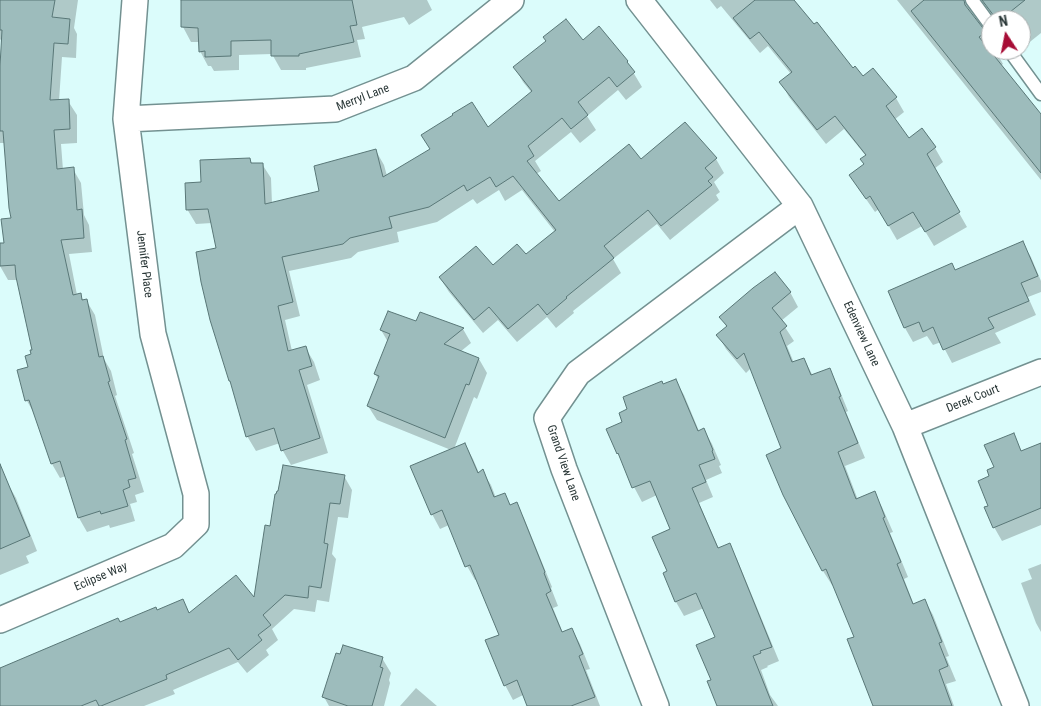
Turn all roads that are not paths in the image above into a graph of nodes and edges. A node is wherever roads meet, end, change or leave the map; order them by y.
1 (135, 0) edge
2 (511, 0) edge
3 (640, 0) edge
4 (972, 0) edge
5 (981, 12) edge
6 (1016, 60) edge
7 (1041, 94) edge
8 (126, 119) junction
9 (800, 206) junction
10 (1041, 372) edge
11 (905, 426) junction
12 (196, 524) joint
13 (0, 620) edge
14 (656, 706) edge
15 (1016, 706) edge

1 - 8 street, Jennifer Place
2 - 8 street, Merryl Lane
3 - 9 street, Edenview Lane
4 - 5 lane
6 - 7 lane
8 - 12 street, Jennifer Place
9 - 11 street, Edenview Lane
9 - 14 street, Grand View Lane
10 - 11 street, Derek Court
11 - 15 street, Edenview Lane
12 - 13 street, Eclipse Way

